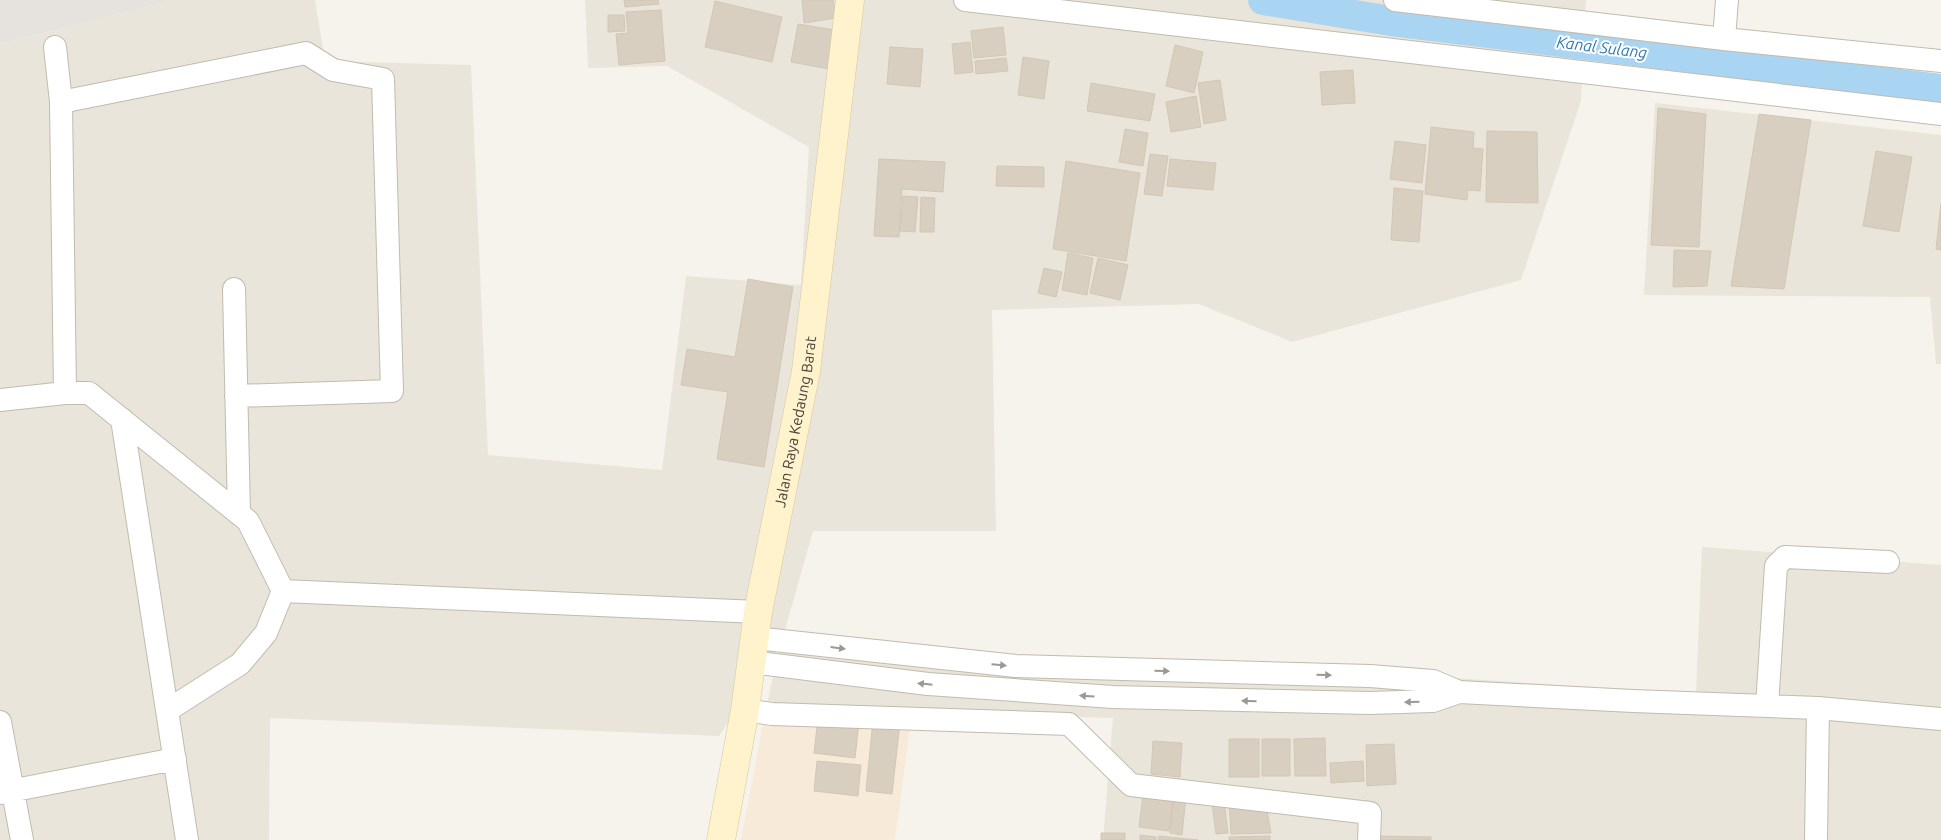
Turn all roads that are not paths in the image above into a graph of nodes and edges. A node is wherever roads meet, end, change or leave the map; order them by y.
1 (850, 0) edge
2 (965, 0) edge
3 (1395, 0) edge
4 (1727, 0) edge
5 (1724, 39) junction
6 (55, 47) dead end
7 (1941, 61) edge
8 (61, 102) junction
9 (1941, 114) edge
10 (234, 289) dead end
11 (65, 393) junction
12 (236, 396) junction
13 (0, 400) edge
14 (122, 419) junction
15 (239, 514) junction
16 (1888, 562) dead end
17 (283, 591) junction
18 (755, 638) junction
19 (812, 645) junction
20 (1112, 669) junction
21 (808, 670) junction
22 (1459, 692) junction
23 (1114, 697) junction
24 (1767, 706) junction
25 (1818, 708) junction
26 (168, 710) junction
27 (745, 710) junction
28 (1941, 719) edge
29 (0, 722) edge
30 (175, 759) junction
31 (6, 792) edge
32 (22, 840) edge
33 (187, 840) edge
34 (721, 840) edge
35 (1369, 840) edge
36 (1816, 840) edge

1 - 18 street, Jalan Raya Kedaung Barat
2 - 9 street
3 - 5 street
4 - 5 street
5 - 7 street
6 - 8 street
8 - 11 street
8 - 12 street
10 - 12 street
11 - 13 street
11 - 14 street
12 - 15 street
14 - 15 street
14 - 26 street
15 - 17 street
16 - 24 street
17 - 18 street
17 - 26 street
18 - 19 street
18 - 21 street
18 - 27 street, Jalan Raya Kedaung Barat
19 -> 20 street
19 - 21 street
20 -> 22 street
20 - 23 street
23 -> 21 street
22 -> 23 street
22 - 24 street
24 - 25 street
25 - 28 street
25 - 36 street
26 - 30 street
27 - 34 street, Jalan Raya Kedaung Barat
27 - 35 street
29 - 31 street
30 - 31 street
30 - 33 street
31 - 32 street

